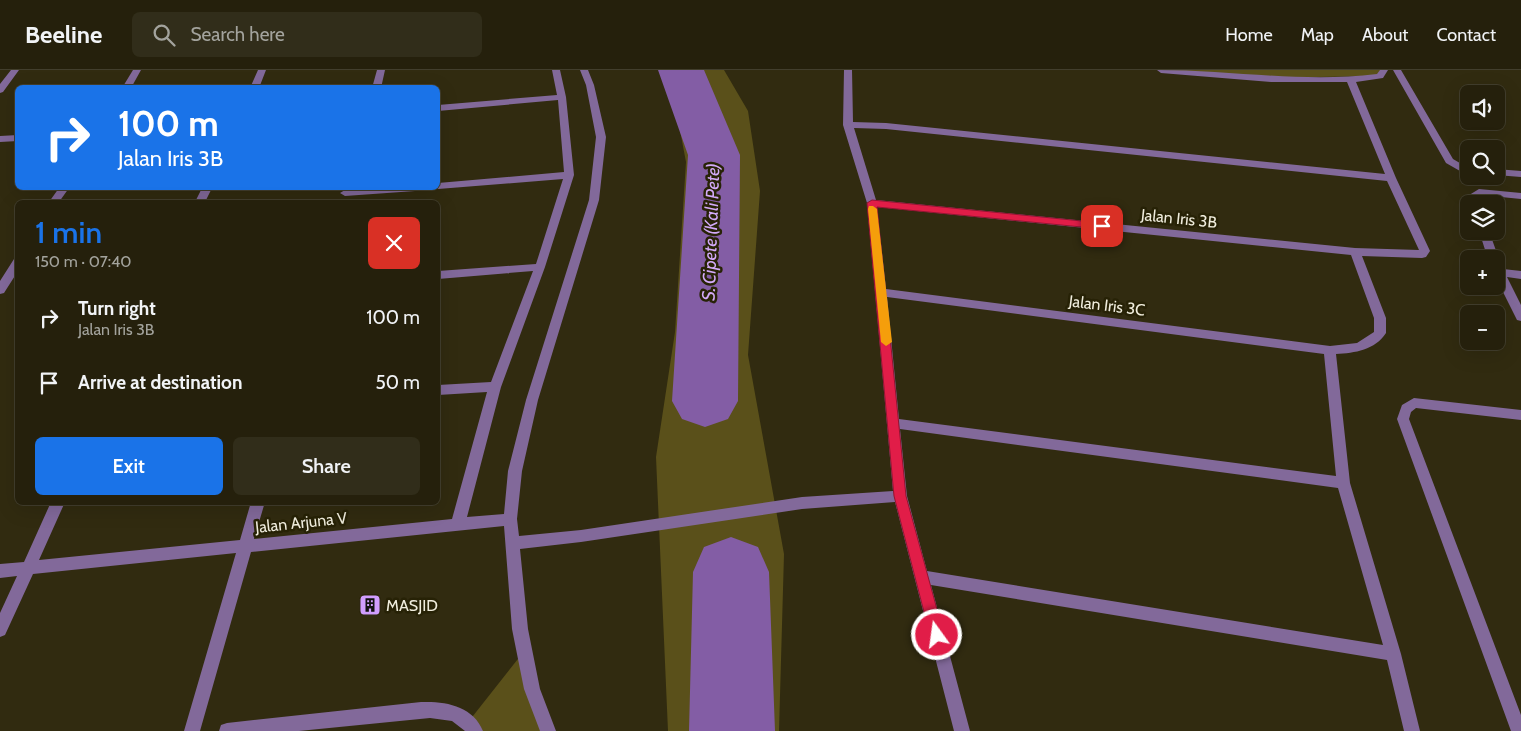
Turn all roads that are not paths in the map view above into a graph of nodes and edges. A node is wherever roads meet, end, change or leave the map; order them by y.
1 (15, 70) edge
2 (137, 70) edge
3 (262, 70) edge
4 (381, 70) edge
5 (556, 70) edge
6 (584, 70) edge
7 (848, 70) edge
8 (1161, 70) edge
9 (1384, 70) edge
10 (1397, 70) edge
11 (1351, 81) junction
12 (128, 85) edge
13 (255, 85) edge
14 (377, 85) edge
15 (0, 90) edge
16 (562, 97) junction
17 (440, 108) edge
18 (848, 125) junction
19 (15, 138) edge
20 (0, 139) edge
21 (1460, 167) edge
22 (1505, 173) edge
23 (1521, 174) edge
24 (569, 175) junction
25 (1391, 178) junction
26 (440, 186) edge
27 (392, 190) edge
28 (345, 194) edge
29 (1474, 195) edge
30 (1521, 196) edge
31 (872, 203) junction
32 (1355, 252) junction
33 (15, 267) edge
34 (540, 267) junction
35 (1505, 271) edge
36 (1521, 274) edge
37 (440, 275) edge
38 (1505, 285) edge
39 (0, 290) edge
40 (881, 292) junction
41 (1521, 317) edge
42 (1330, 350) junction
43 (495, 387) junction
44 (440, 390) edge
45 (1521, 415) edge
46 (893, 423) junction
47 (1343, 483) junction
48 (900, 496) junction
49 (57, 505) edge
50 (257, 505) edge
51 (510, 519) junction
52 (458, 524) junction
53 (512, 542) junction
54 (246, 545) junction
55 (27, 568) junction
56 (0, 571) edge
57 (922, 577) junction
58 (0, 630) edge
59 (1393, 654) junction
60 (192, 731) edge
61 (227, 731) edge
62 (475, 731) edge
63 (548, 731) edge
64 (962, 731) edge
65 (1412, 731) edge
66 (1519, 731) edge

1 - 15 street
2 - 12 street
3 - 13 street
4 - 14 street
5 - 16 street
6 - 51 street
7 - 18 street
8 - 11 street
9 - 11 street
10 - 21 street
11 - 25 street
16 - 17 street
16 - 24 street
18 - 25 street
18 - 31 street
19 - 20 street
22 - 23 street
24 - 26 street
24 - 34 street
25 - 32 street, Jalan Iris 3B
27 - 28 street
29 - 30 street
31 - 32 street, Jalan Iris 3B
31 - 40 street
32 - 42 street, Jalan Iris 3C
33 - 39 street
34 - 37 street
34 - 43 street
35 - 36 street
38 - 41 street
40 - 42 street, Jalan Iris 3C
40 - 46 street
42 - 47 street
43 - 44 street
43 - 52 street
45 - 66 street
46 - 47 street
46 - 48 street
47 - 59 street
48 - 53 street
48 - 57 street
49 - 55 street
50 - 54 street
51 - 52 street, Jalan Arjuna V
51 - 53 street
52 - 54 street, Jalan Arjuna V
53 - 63 street
54 - 55 street, Jalan Arjuna V
54 - 60 street
55 - 56 street, Jalan Arjuna V
55 - 58 street
57 - 59 street
57 - 64 street
59 - 65 street
61 - 62 street

